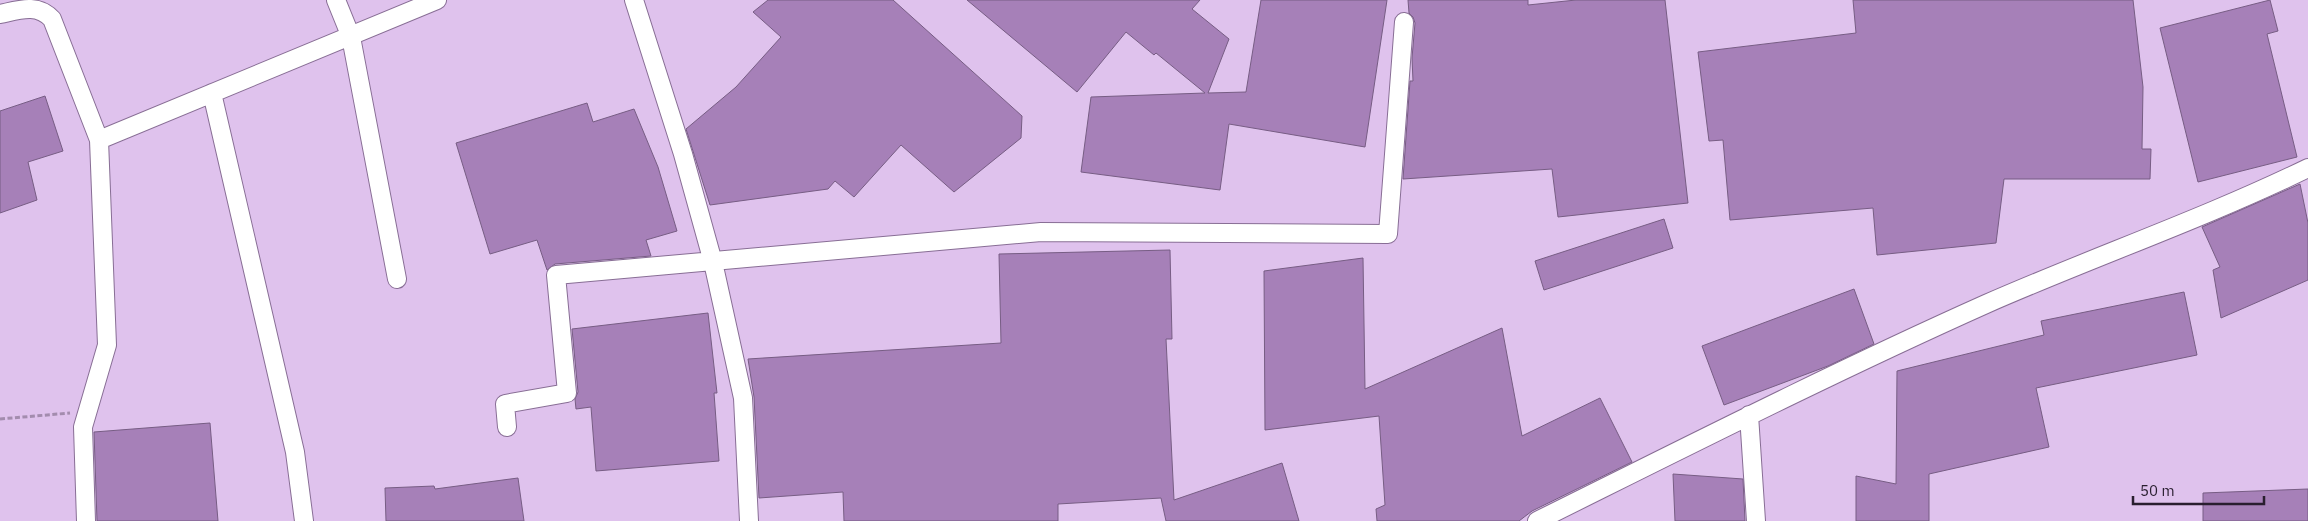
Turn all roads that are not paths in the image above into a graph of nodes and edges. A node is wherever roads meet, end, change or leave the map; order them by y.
1 (336, 0) edge
2 (436, 0) edge
3 (634, 0) edge
4 (0, 14) edge
5 (1404, 22) dead end
6 (351, 36) junction
7 (212, 93) junction
8 (99, 140) junction
9 (2308, 168) edge
10 (713, 262) junction
11 (397, 279) dead end
12 (1749, 415) junction
13 (507, 427) dead end
14 (86, 521) edge
15 (304, 521) edge
16 (749, 521) edge
17 (1537, 521) edge
18 (1756, 521) edge

1 - 6 street
2 - 6 street
3 - 10 street
4 - 8 street
5 - 10 street
6 - 7 street
6 - 11 street
7 - 8 street
7 - 15 street
8 - 14 street
9 - 12 street
10 - 13 street
10 - 16 street
12 - 17 street
12 - 18 street

